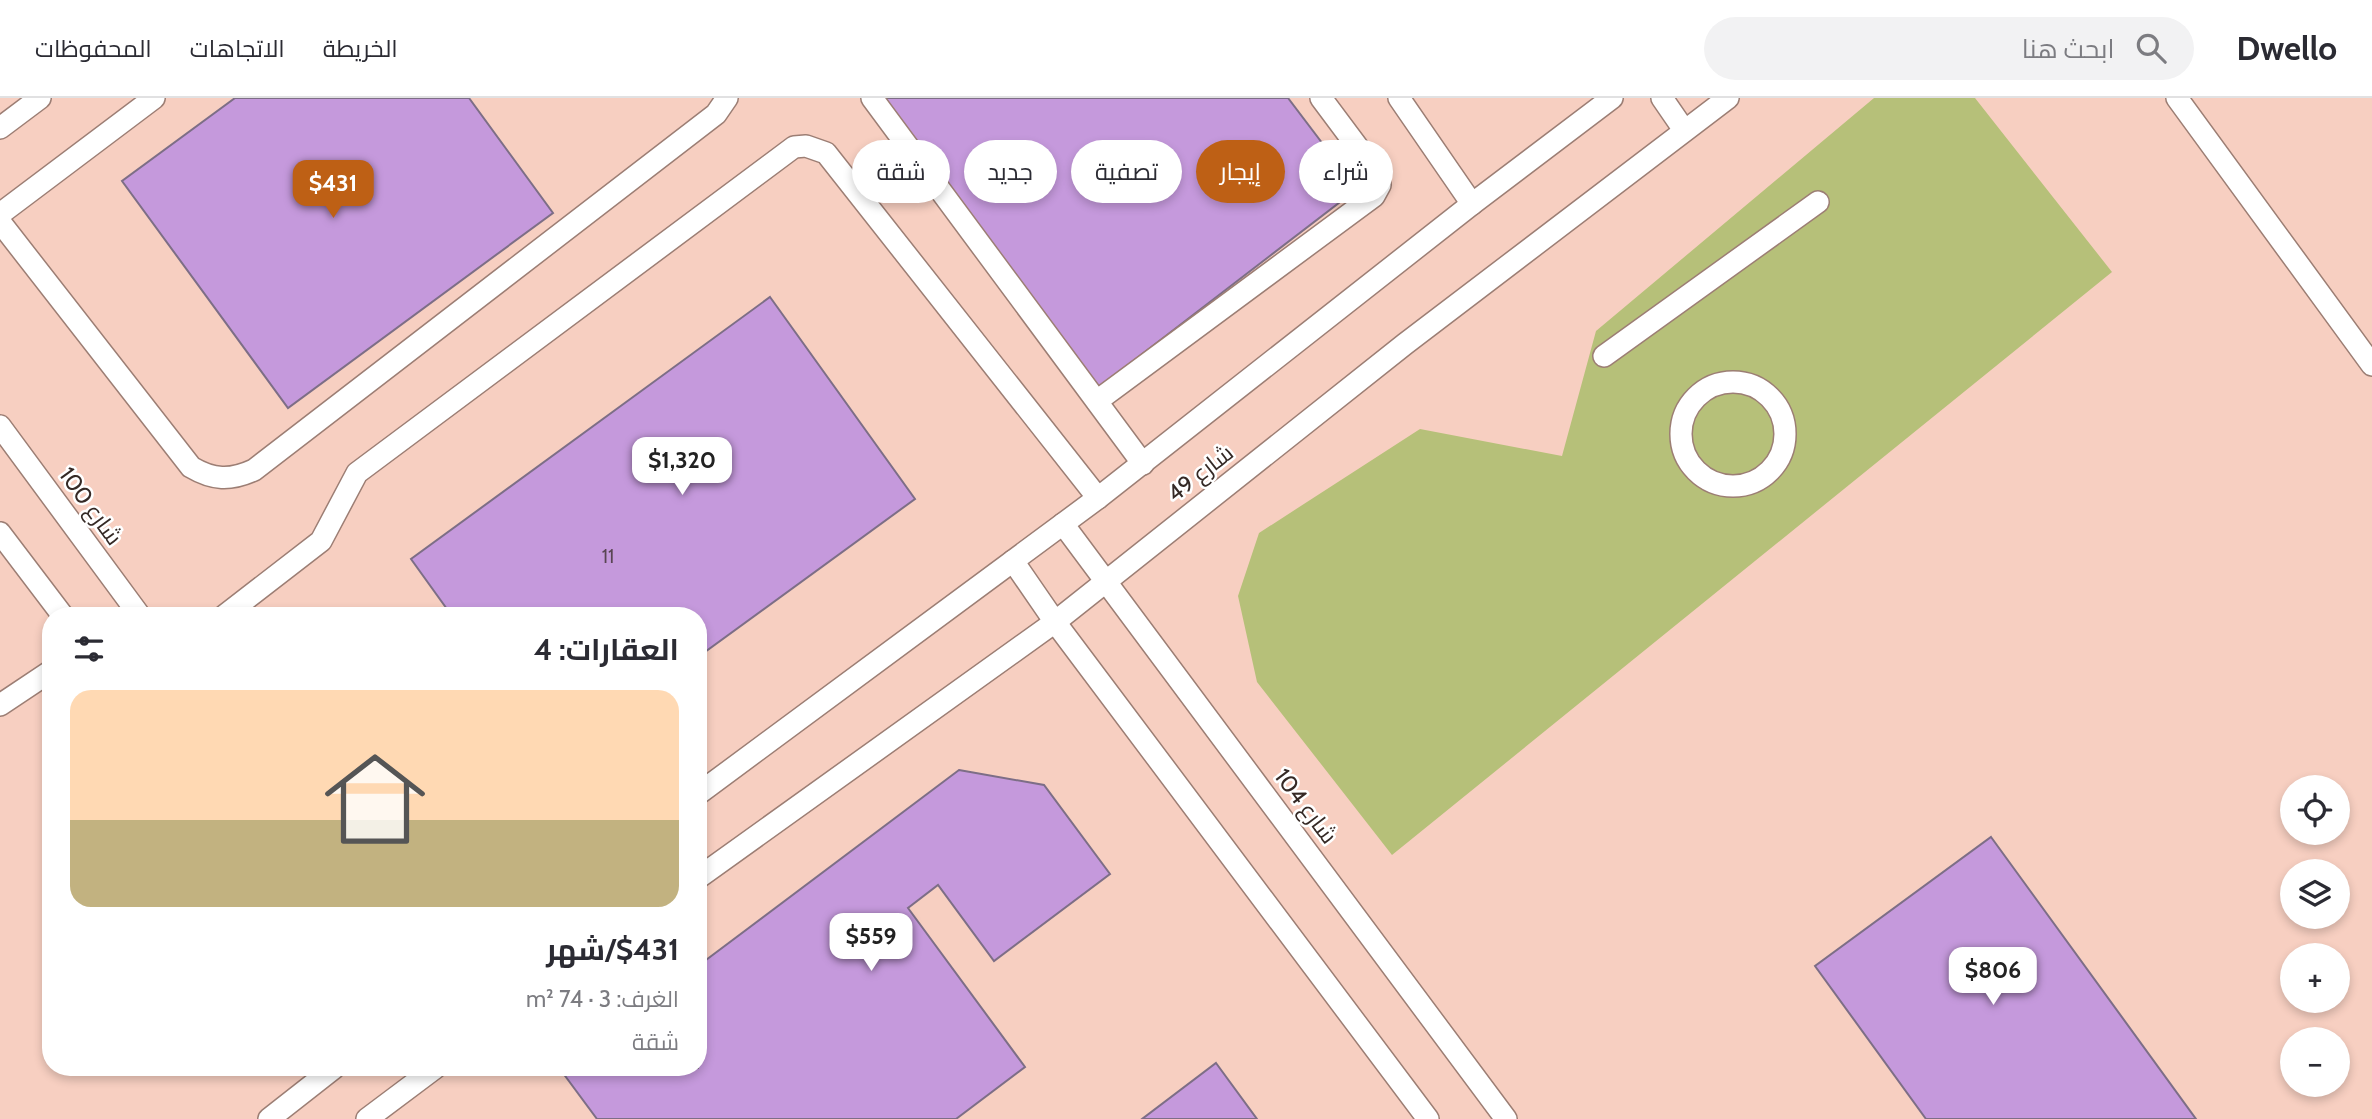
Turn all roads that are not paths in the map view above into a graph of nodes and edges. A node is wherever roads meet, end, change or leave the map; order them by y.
1 (40, 98) edge
2 (154, 98) edge
3 (727, 98) edge
4 (872, 98) edge
5 (1321, 98) edge
6 (1399, 98) edge
7 (1612, 98) edge
8 (1662, 98) edge
9 (1728, 98) edge
10 (2176, 98) edge
11 (0, 128) edge
12 (1684, 130) junction
13 (1818, 202) dead end
14 (1472, 204) junction
15 (0, 214) edge
16 (0, 222) edge
17 (1604, 356) dead end
18 (2372, 365) edge
19 (1097, 401) junction
20 (0, 426) edge
21 (23, 457) junction
22 (0, 458) edge
23 (1143, 464) junction
24 (1693, 468) joint
25 (1098, 498) junction
26 (1063, 524) junction
27 (0, 533) edge
28 (1013, 561) junction
29 (1104, 582) junction
30 (56, 607) edge
31 (133, 607) edge
32 (236, 607) edge
33 (1055, 622) junction
34 (42, 677) edge
35 (0, 705) edge
36 (707, 787) edge
37 (707, 872) edge
38 (324, 1076) edge
39 (410, 1076) edge
40 (269, 1119) edge
41 (367, 1119) edge
42 (1428, 1119) edge
43 (1506, 1119) edge

1 - 11 lane
2 - 15 lane
3 - 16 lane
4 - 19 lane
5 - 19 lane
6 - 14 lane
7 - 14 lane, شارع 49
8 - 12 lane
9 - 12 lane, شارع 49
10 - 18 lane
12 - 29 lane, شارع 49
13 - 17 lane
14 - 23 lane, شارع 49
19 - 23 lane
20 - 21 lane, شارع 100
21 - 22 lane
21 - 31 lane, شارع 100
23 - 25 lane, شارع 49
24 - 24 lane
25 - 26 lane, شارع 49
25 - 32 lane
26 - 28 lane, شارع 49
26 - 29 lane, شارع 104
27 - 30 lane
28 - 33 lane
28 - 36 lane, شارع 49
29 - 33 lane, شارع 49
29 - 43 lane, شارع 104
33 - 37 lane, شارع 49
33 - 42 lane
34 - 35 lane
38 - 40 lane
39 - 41 lane

